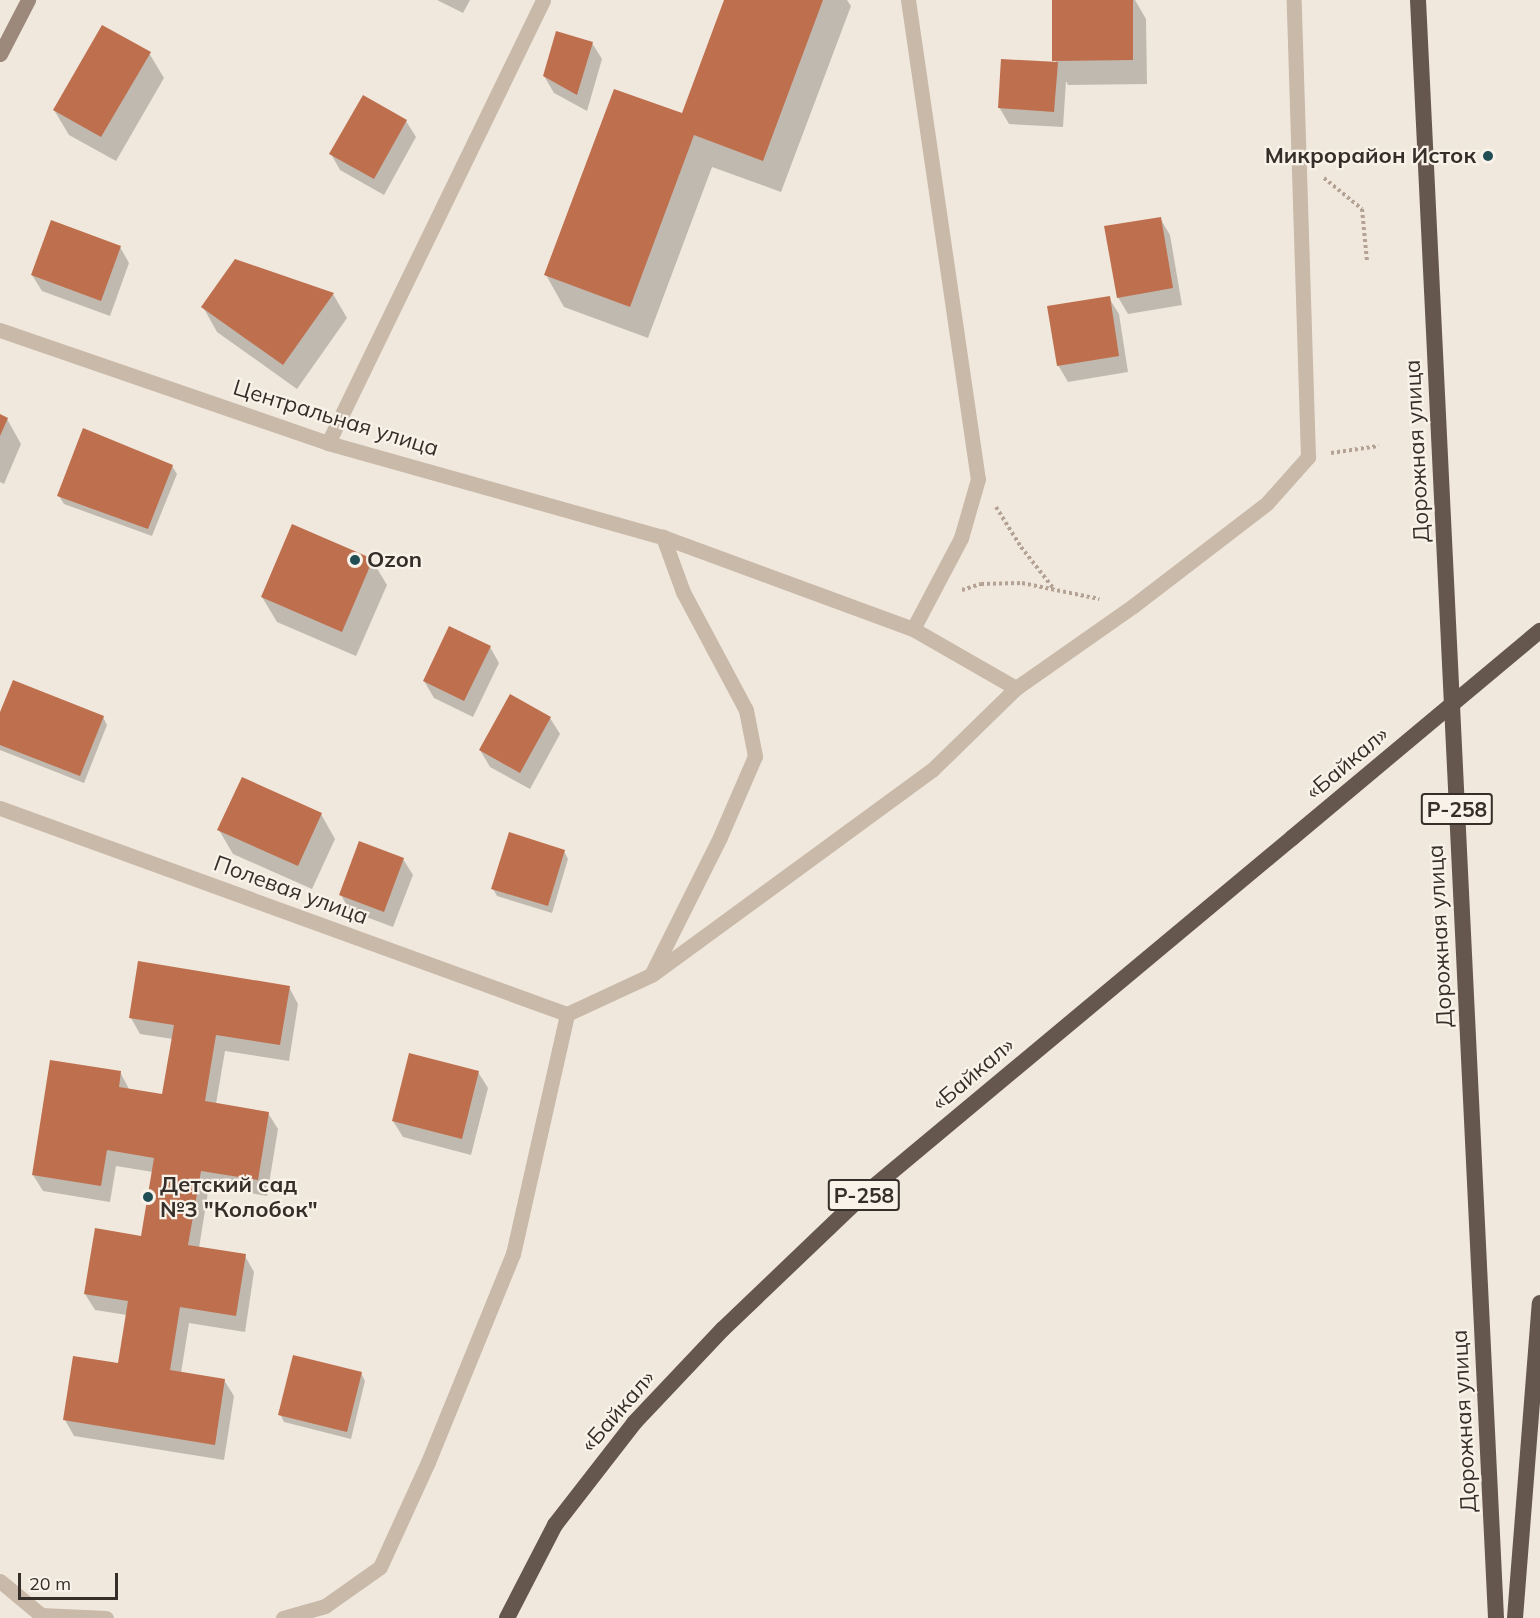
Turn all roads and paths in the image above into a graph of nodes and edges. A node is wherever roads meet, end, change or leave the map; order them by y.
1 (28, 0) edge
2 (543, 0) edge
3 (908, 0) edge
4 (1294, 0) edge
5 (1418, 0) edge
6 (0, 54) edge
7 (1299, 158) junction
8 (1367, 261) dead end
9 (0, 330) edge
10 (328, 443) junction
11 (1378, 446) dead end
12 (1308, 457) junction
13 (978, 478) junction
14 (663, 537) junction
15 (1054, 590) junction
16 (926, 601) junction
17 (1132, 606) junction
18 (913, 629) junction
19 (1540, 631) edge
20 (1016, 688) junction
21 (0, 808) edge
22 (651, 975) junction
23 (567, 1014) junction
24 (1540, 1303) edge
25 (0, 1581) edge
26 (106, 1618) edge
27 (283, 1618) edge
28 (507, 1618) edge
29 (1496, 1618) edge
30 (1515, 1618) edge

1 - 6 main road
2 - 10 street
3 - 13 street
4 - 7 street
5 - 29 highway, Дорожная улица / Р-258
7 - 8 path
7 - 12 street
9 - 10 street, Центральная улица
10 - 14 street, Центральная улица
11 - 12 path
12 - 17 street
13 - 15 path
13 - 16 street
14 - 18 street, Центральная улица
14 - 22 street
15 - 16 path
15 - 17 path
16 - 18 street
17 - 20 street
18 - 20 street, Центральная улица
19 - 28 highway, «Байкал» / Р-258, bridge
20 - 22 street
21 - 23 street, Полевая улица
22 - 23 street
23 - 27 street
24 - 30 highway
25 - 26 street

